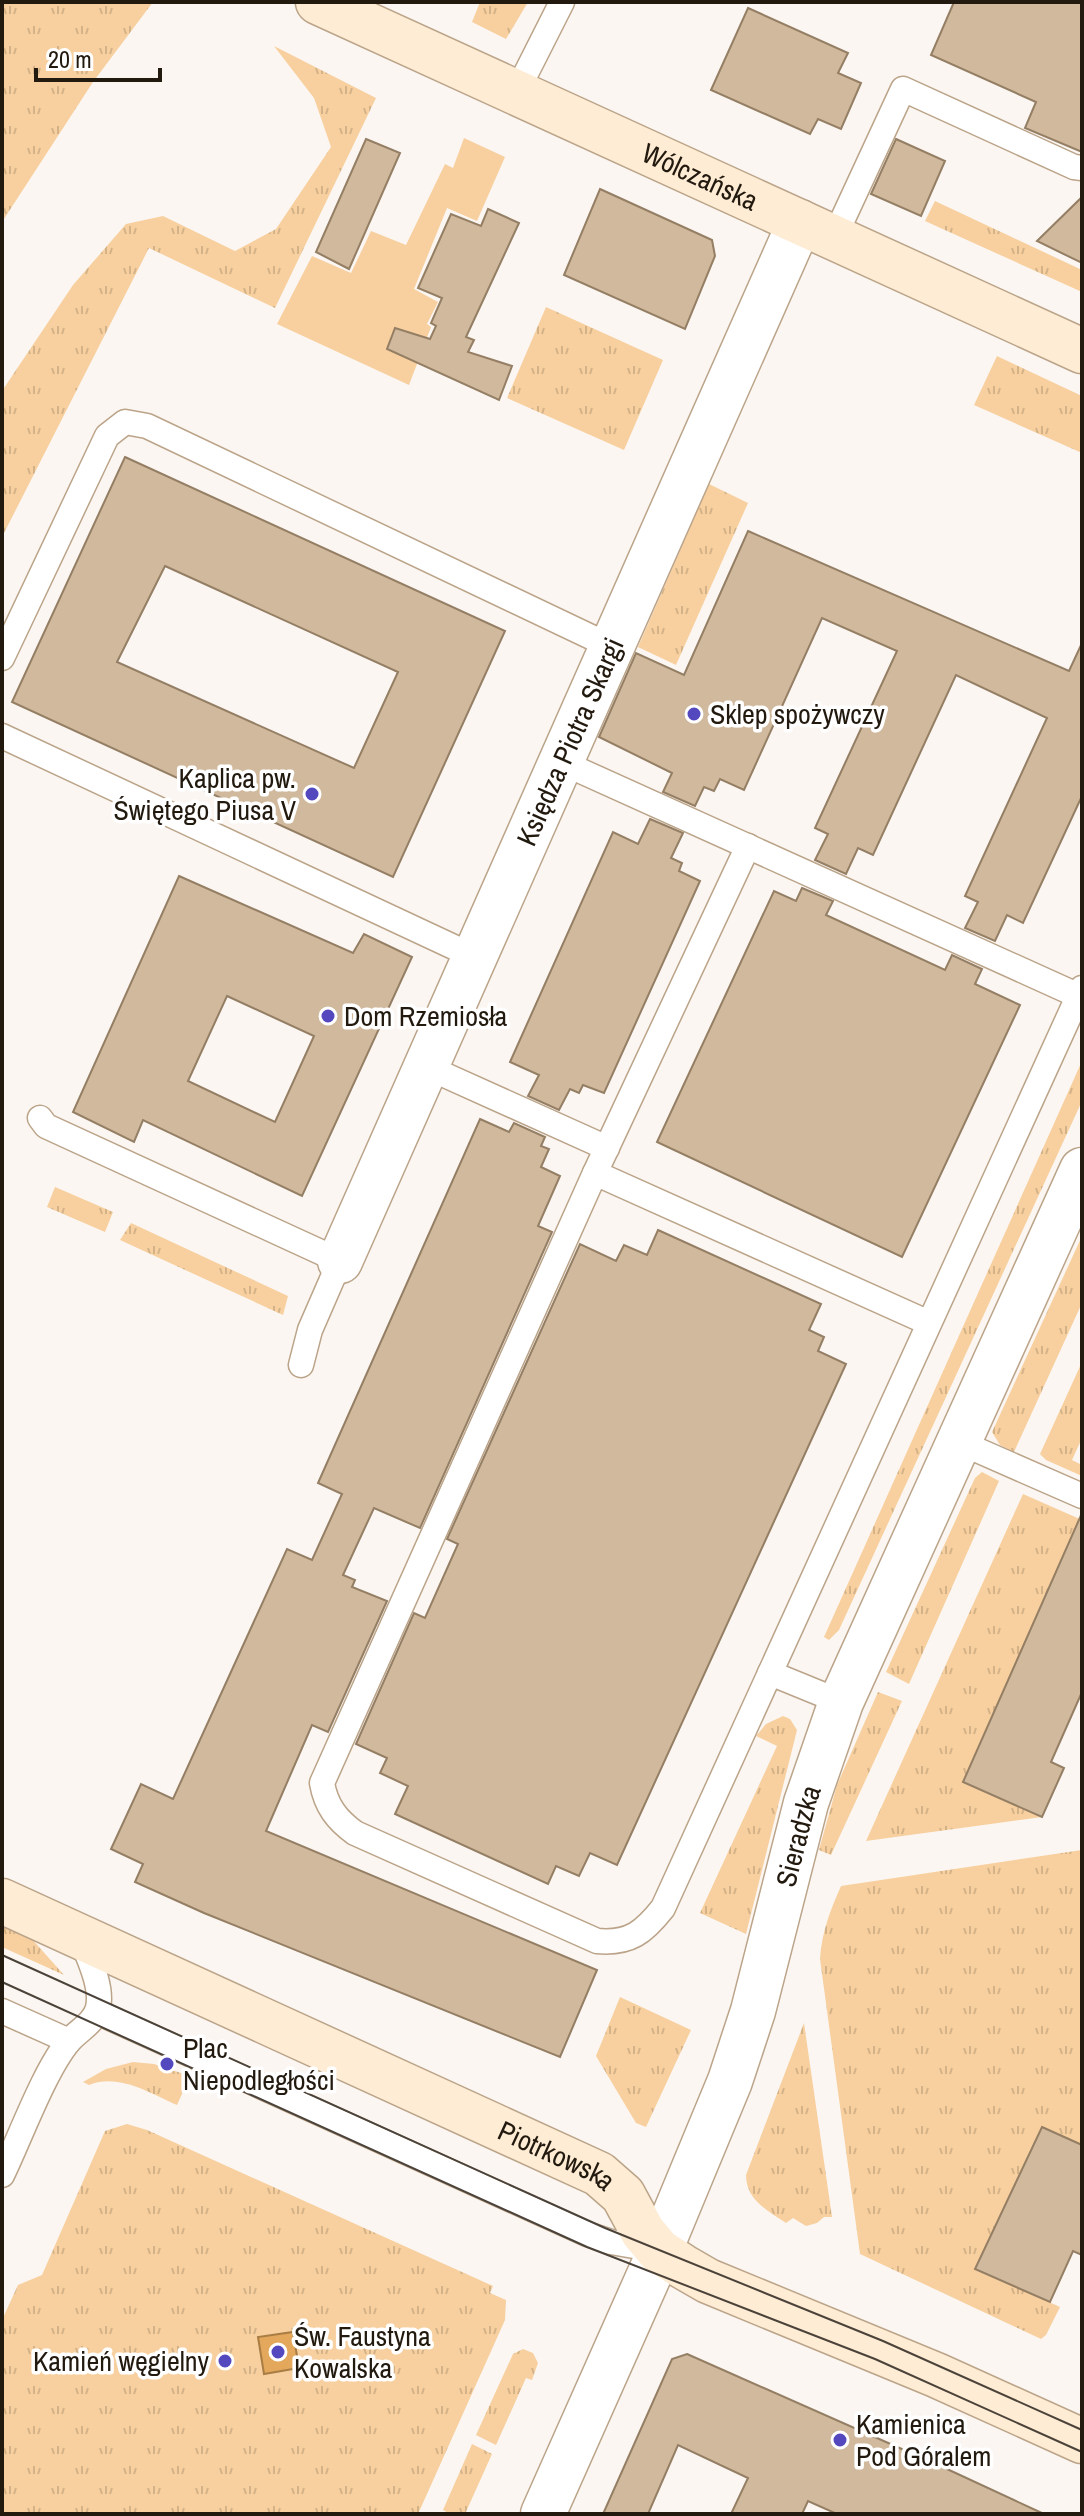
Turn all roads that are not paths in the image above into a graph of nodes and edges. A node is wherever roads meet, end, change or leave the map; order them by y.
1 (318, 2) edge
2 (562, 2) edge
3 (516, 93) junction
4 (1082, 168) edge
5 (817, 230) junction
6 (1082, 351) edge
7 (612, 647) junction
8 (2, 658) edge
9 (2, 736) edge
10 (561, 762) junction
11 (748, 846) junction
12 (475, 957) junction
13 (1080, 992) edge
14 (427, 1067) junction
15 (40, 1118) dead end
16 (607, 1148) junction
17 (1082, 1170) edge
18 (595, 1173) junction
19 (340, 1261) junction
20 (929, 1323) junction
21 (301, 1365) dead end
22 (959, 1442) junction
23 (1082, 1496) edge
24 (770, 1673) junction
25 (841, 1702) junction
26 (2, 1901) edge
27 (80, 1936) junction
28 (2, 2011) edge
29 (97, 2012) junction
30 (69, 2041) junction
31 (2, 2175) edge
32 (659, 2251) junction
33 (1082, 2441) edge
34 (543, 2514) edge

1 - 3 street, Wólczańska
2 - 3 lane
3 - 5 street, Wólczańska
4 - 5 lane
5 - 6 street, Wólczańska
5 - 7 street, Księdza Piotra Skargi
7 - 8 lane
7 - 10 street, Księdza Piotra Skargi
9 - 12 lane
10 - 11 lane
10 - 12 street, Księdza Piotra Skargi
11 - 13 lane
11 - 16 lane
12 - 14 street, Księdza Piotra Skargi
13 - 20 lane
14 - 16 lane
14 - 19 street, Księdza Piotra Skargi
15 - 19 lane
16 - 18 lane
17 - 22 street, Sieradzka
18 - 20 lane
18 - 24 lane
19 - 21 lane
20 - 24 lane
22 - 23 lane
22 - 25 street, Sieradzka
24 - 25 lane
25 - 32 street, Sieradzka
26 - 27 street, Piotrkowska
27 - 29 lane
27 - 32 street, Piotrkowska
28 - 30 lane
29 - 30 lane
29 - 32 lane
30 - 31 lane
32 - 33 street, Piotrkowska
32 - 34 street, Sieradzka

